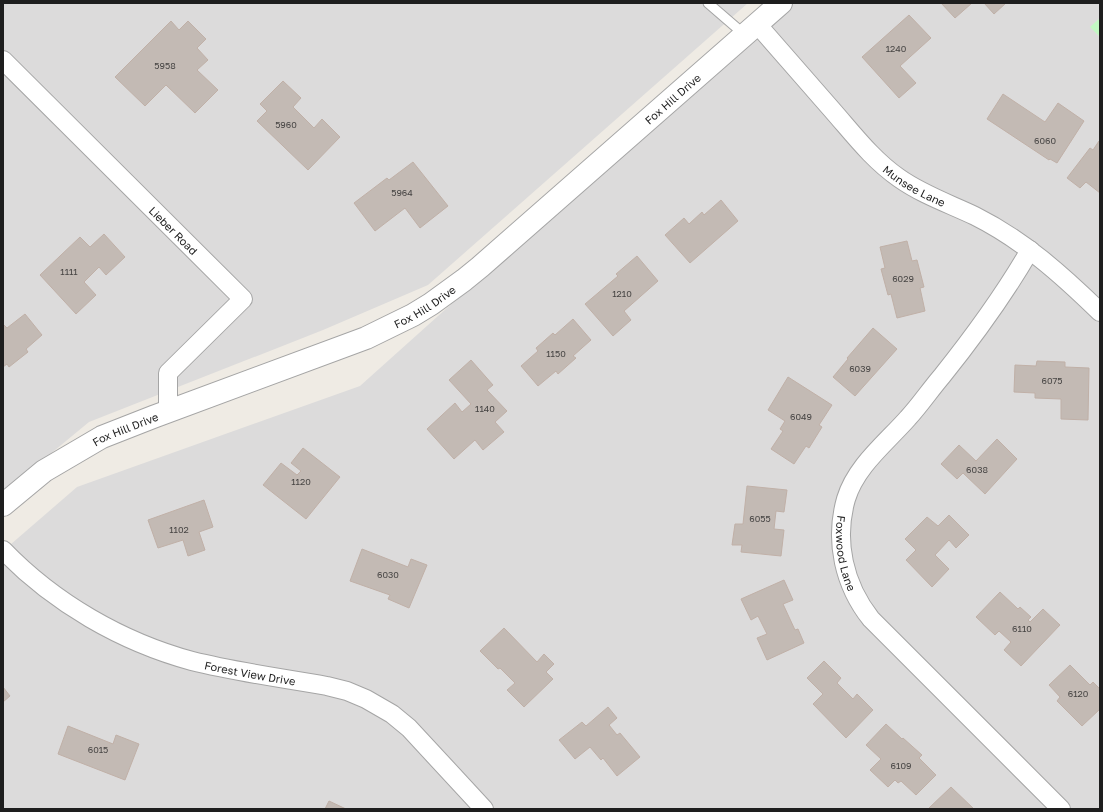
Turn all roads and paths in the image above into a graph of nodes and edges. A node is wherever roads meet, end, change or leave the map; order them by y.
1 (708, 3) edge
2 (780, 3) edge
3 (751, 30) junction
4 (3, 60) edge
5 (1030, 250) junction
6 (1100, 312) edge
7 (168, 411) junction
8 (3, 505) edge
9 (3, 550) edge
10 (484, 809) edge
11 (1061, 809) edge

1 - 3 lane
2 - 3 street, Fox Hill Drive
3 - 5 street, Munsee Lane
3 - 7 street, Fox Hill Drive
4 - 7 street, Lieber Road
5 - 6 street, Munsee Lane
5 - 11 street, Foxwood Lane
7 - 8 street, Fox Hill Drive
9 - 10 street, Forest View Drive

